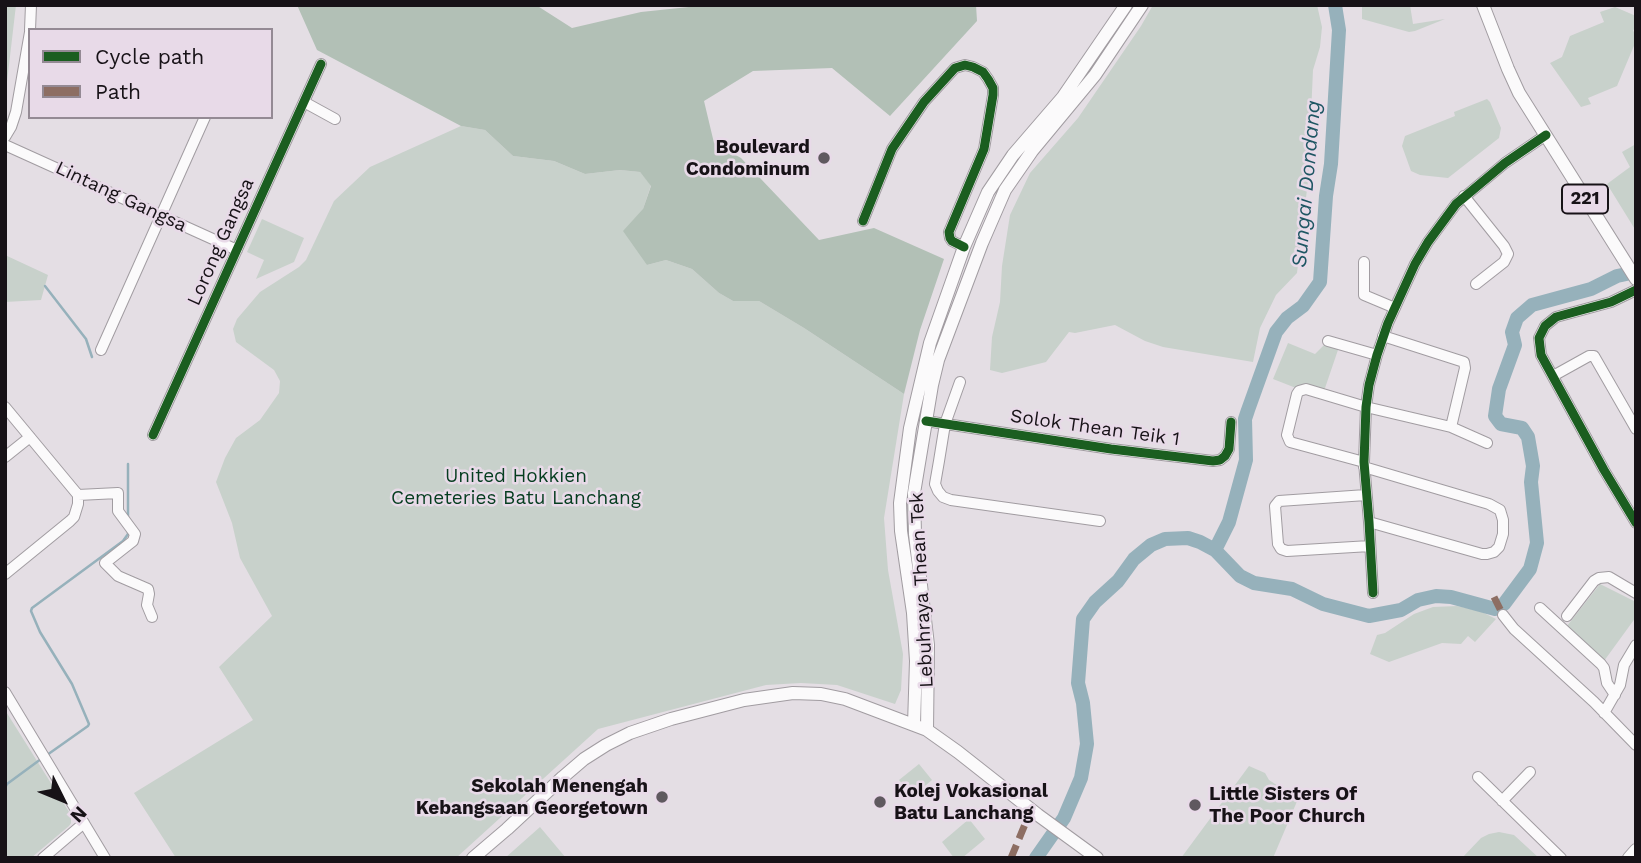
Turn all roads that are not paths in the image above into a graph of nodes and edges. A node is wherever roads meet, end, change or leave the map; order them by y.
1 (32, 5) edge
2 (1126, 5) edge
3 (1486, 6) edge
4 (1140, 7) edge
5 (30, 28) edge
6 (28, 43) edge
7 (321, 64) dead end
8 (304, 103) junction
9 (204, 119) edge
10 (335, 119) dead end
11 (1546, 135) junction
12 (5, 137) edge
13 (5, 145) edge
14 (1464, 196) junction
15 (997, 205) junction
16 (161, 216) junction
17 (863, 221) dead end
18 (964, 247) junction
19 (237, 250) junction
20 (1364, 262) dead end
21 (1636, 279) edge
22 (1476, 284) dead end
23 (1636, 290) edge
24 (958, 305) junction
25 (1395, 307) junction
26 (1383, 336) junction
27 (1328, 341) dead end
28 (101, 350) dead end
29 (1377, 355) junction
30 (1553, 376) junction
31 (960, 382) dead end
32 (5, 407) edge
33 (1366, 407) junction
34 (926, 421) junction
35 (1231, 422) dead end
36 (945, 424) junction
37 (1451, 428) junction
38 (1636, 429) edge
39 (153, 435) dead end
40 (30, 437) junction
41 (1487, 443) dead end
42 (5, 457) edge
43 (1364, 464) junction
44 (78, 495) junction
45 (1366, 495) junction
46 (1100, 521) dead end
47 (1369, 522) junction
48 (1636, 523) edge
49 (1370, 546) junction
50 (5, 574) edge
51 (1373, 593) dead end
52 (1636, 593) edge
53 (1540, 608) dead end
54 (1503, 615) dead end
55 (1567, 615) dead end
56 (152, 617) dead end
57 (1636, 645) edge
58 (916, 677) junction
59 (5, 692) edge
60 (1615, 695) junction
61 (879, 711) junction
62 (1604, 713) junction
63 (914, 724) junction
64 (927, 730) junction
65 (1635, 743) edge
66 (1530, 772) dead end
67 (1478, 777) dead end
68 (1502, 801) junction
69 (84, 823) junction
70 (1636, 849) edge
71 (43, 858) edge
72 (105, 858) edge
73 (473, 858) edge
74 (1097, 858) edge
75 (1561, 858) edge
76 (1629, 858) edge

1 - 5 street
2 - 18 main road, Lebuhraya Thean Tek
3 - 11 main road, 221
4 - 15 main road, Lebuhraya Thean Tek
6 - 12 street
7 - 8 street, Lorong Gangsa
8 - 10 street
8 - 19 street, Lorong Gangsa
9 - 16 street
11 - 14 street
11 - 21 main road, 221
13 - 16 street, Lintang Gangsa
14 - 22 street
14 - 25 street
15 - 18 main road
15 - 24 main road, Lebuhraya Thean Tek
16 - 19 street, Lintang Gangsa
16 - 28 street
17 - 18 street
18 - 24 main road
18 - 58 main road, Lebuhraya Thean Tek
19 - 39 street, Lorong Gangsa
20 - 25 street
23 - 30 street
24 - 34 main road, Lebuhraya Thean Tek
25 - 26 street
26 - 29 street
26 - 37 street
27 - 29 street
29 - 33 street
30 - 38 street
30 - 48 street
31 - 36 street
32 - 40 street
33 - 37 street
33 - 43 street
33 - 43 street
34 - 36 street, Solok Thean Teik 1
34 - 64 main road, Lebuhraya Thean Tek
35 - 36 street, Solok Thean Teik 1
36 - 46 street
37 - 41 street
40 - 42 street
40 - 44 street
43 - 45 street
43 - 47 street
44 - 50 street
44 - 56 street
45 - 47 street
45 - 49 street
47 - 49 street
49 - 51 street
52 - 55 street
53 - 60 street
54 - 62 street
57 - 60 street
58 - 61 main road
58 - 63 main road, Lebuhraya Thean Tek
59 - 69 street
60 - 62 street
61 - 63 main road
61 - 73 main road
62 - 65 street
63 - 64 main road
64 - 74 main road
66 - 68 street
67 - 68 street
68 - 75 street
69 - 71 street
69 - 72 street
70 - 76 main road

